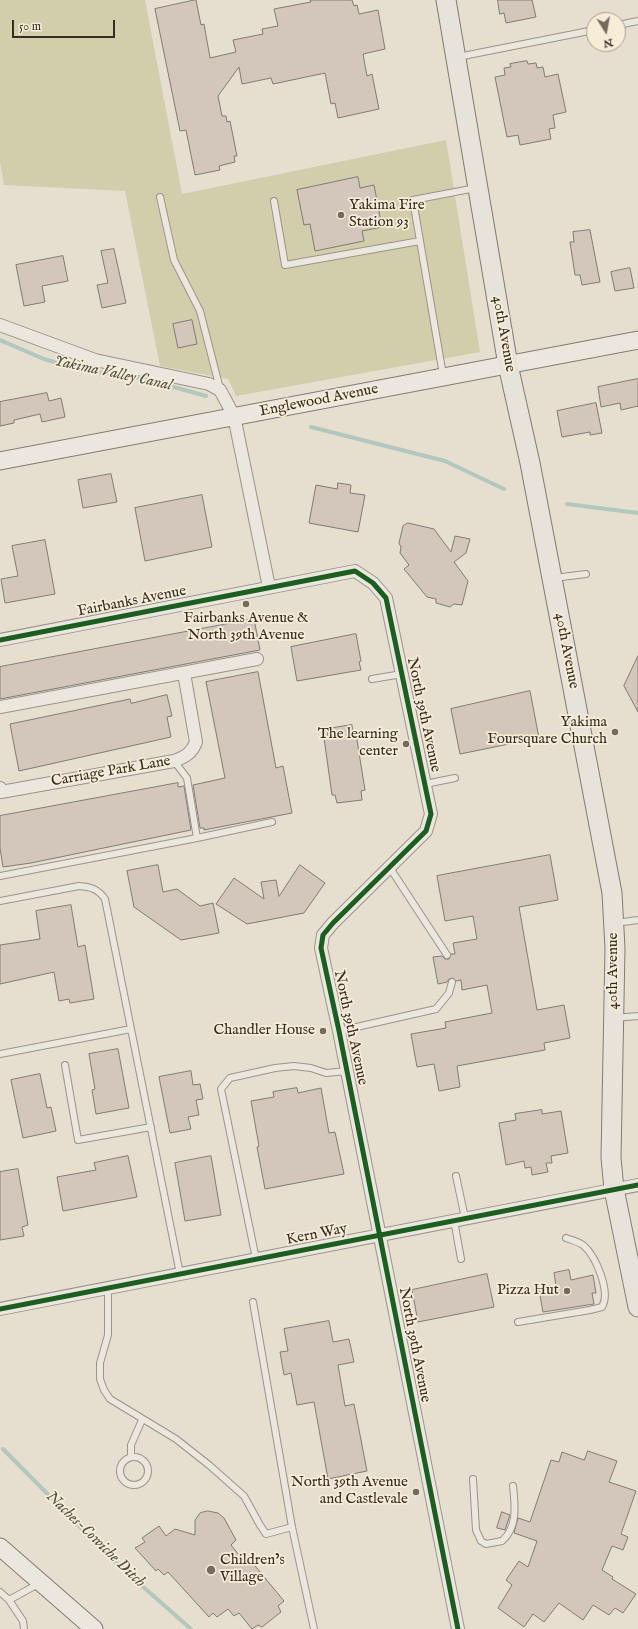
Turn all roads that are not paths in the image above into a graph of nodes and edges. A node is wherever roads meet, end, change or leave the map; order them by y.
1 (446, 0) edge
2 (638, 21) edge
3 (626, 23) edge
4 (586, 32) edge
5 (456, 58) junction
6 (478, 188) junction
7 (160, 197) dead end
8 (274, 201) dead end
9 (420, 241) junction
10 (0, 325) edge
11 (638, 340) edge
12 (508, 365) junction
13 (443, 377) junction
14 (220, 390) junction
15 (234, 416) junction
16 (0, 461) edge
17 (586, 574) dead end
18 (552, 579) junction
19 (270, 587) junction
20 (0, 640) edge
21 (257, 659) dead end
22 (184, 673) junction
23 (402, 674) junction
24 (372, 679) dead end
25 (0, 707) edge
26 (174, 761) junction
27 (455, 778) dead end
28 (425, 784) junction
29 (0, 791) edge
30 (272, 822) dead end
31 (197, 838) junction
32 (390, 868) junction
33 (0, 876) edge
34 (0, 901) edge
35 (638, 920) edge
36 (614, 924) junction
37 (447, 955) dead end
38 (452, 982) dead end
39 (638, 1016) edge
40 (614, 1018) junction
41 (131, 1029) junction
42 (339, 1031) junction
43 (0, 1054) edge
44 (65, 1065) dead end
45 (347, 1071) junction
46 (151, 1127) junction
47 (456, 1176) dead end
48 (638, 1185) edge
49 (614, 1189) junction
50 (459, 1219) junction
51 (380, 1235) junction
52 (566, 1238) dead end
53 (256, 1259) junction
54 (461, 1259) dead end
55 (180, 1274) junction
56 (108, 1288) junction
57 (253, 1302) dead end
58 (638, 1307) edge
59 (0, 1309) edge
60 (518, 1322) dead end
61 (142, 1420) junction
62 (131, 1457) junction
63 (473, 1479) dead end
64 (513, 1486) dead end
65 (292, 1527) junction
66 (0, 1547) edge
67 (41, 1583) junction
68 (0, 1592) edge
69 (9, 1600) junction
70 (24, 1629) edge
71 (94, 1629) edge
72 (314, 1629) edge
73 (458, 1629) edge

1 - 5 main road, 40th Avenue
2 - 3 lane
4 - 5 lane
5 - 6 main road, 40th Avenue
6 - 9 lane
6 - 12 main road, 40th Avenue
7 - 14 lane
8 - 9 lane
9 - 13 lane
10 - 14 street
11 - 12 street, Englewood Avenue
12 - 13 street, Englewood Avenue
12 - 18 main road, 40th Avenue
13 - 15 street, Englewood Avenue
14 - 15 street
15 - 16 street, Englewood Avenue
15 - 19 street
17 - 18 lane
18 - 36 main road, 40th Avenue
19 - 20 street, Fairbanks Avenue
19 - 23 street, North 39th Avenue
21 - 22 street
22 - 25 street
22 - 26 street, Carriage Park Lane
23 - 24 lane
23 - 28 street, North 39th Avenue
26 - 29 street, Carriage Park Lane
26 - 31 lane
27 - 28 lane
28 - 32 street, North 39th Avenue
30 - 31 lane
31 - 33 lane
32 - 37 lane
32 - 42 street, North 39th Avenue
34 - 41 lane
35 - 36 lane
36 - 40 main road, 40th Avenue
38 - 42 lane
39 - 40 lane
40 - 49 main road, 40th Avenue
41 - 43 lane
41 - 46 lane
42 - 45 street, North 39th Avenue
44 - 46 lane
45 - 51 street, North 39th Avenue
45 - 53 lane
46 - 55 lane
47 - 50 lane
48 - 49 street, Kern Way
49 - 50 street, Kern Way
49 - 58 main road, 40th Avenue
50 - 51 street, Kern Way
50 - 54 lane
51 - 53 street, Kern Way
51 - 73 street, North 39th Avenue
52 - 60 lane
53 - 55 street, Kern Way
55 - 56 street, Kern Way
56 - 59 street, Kern Way
56 - 61 lane
57 - 65 lane
61 - 62 lane
61 - 65 lane
62 - 62 lane
63 - 64 lane
65 - 72 lane
66 - 67 street
67 - 69 lane
67 - 71 street
68 - 69 lane
69 - 70 lane

